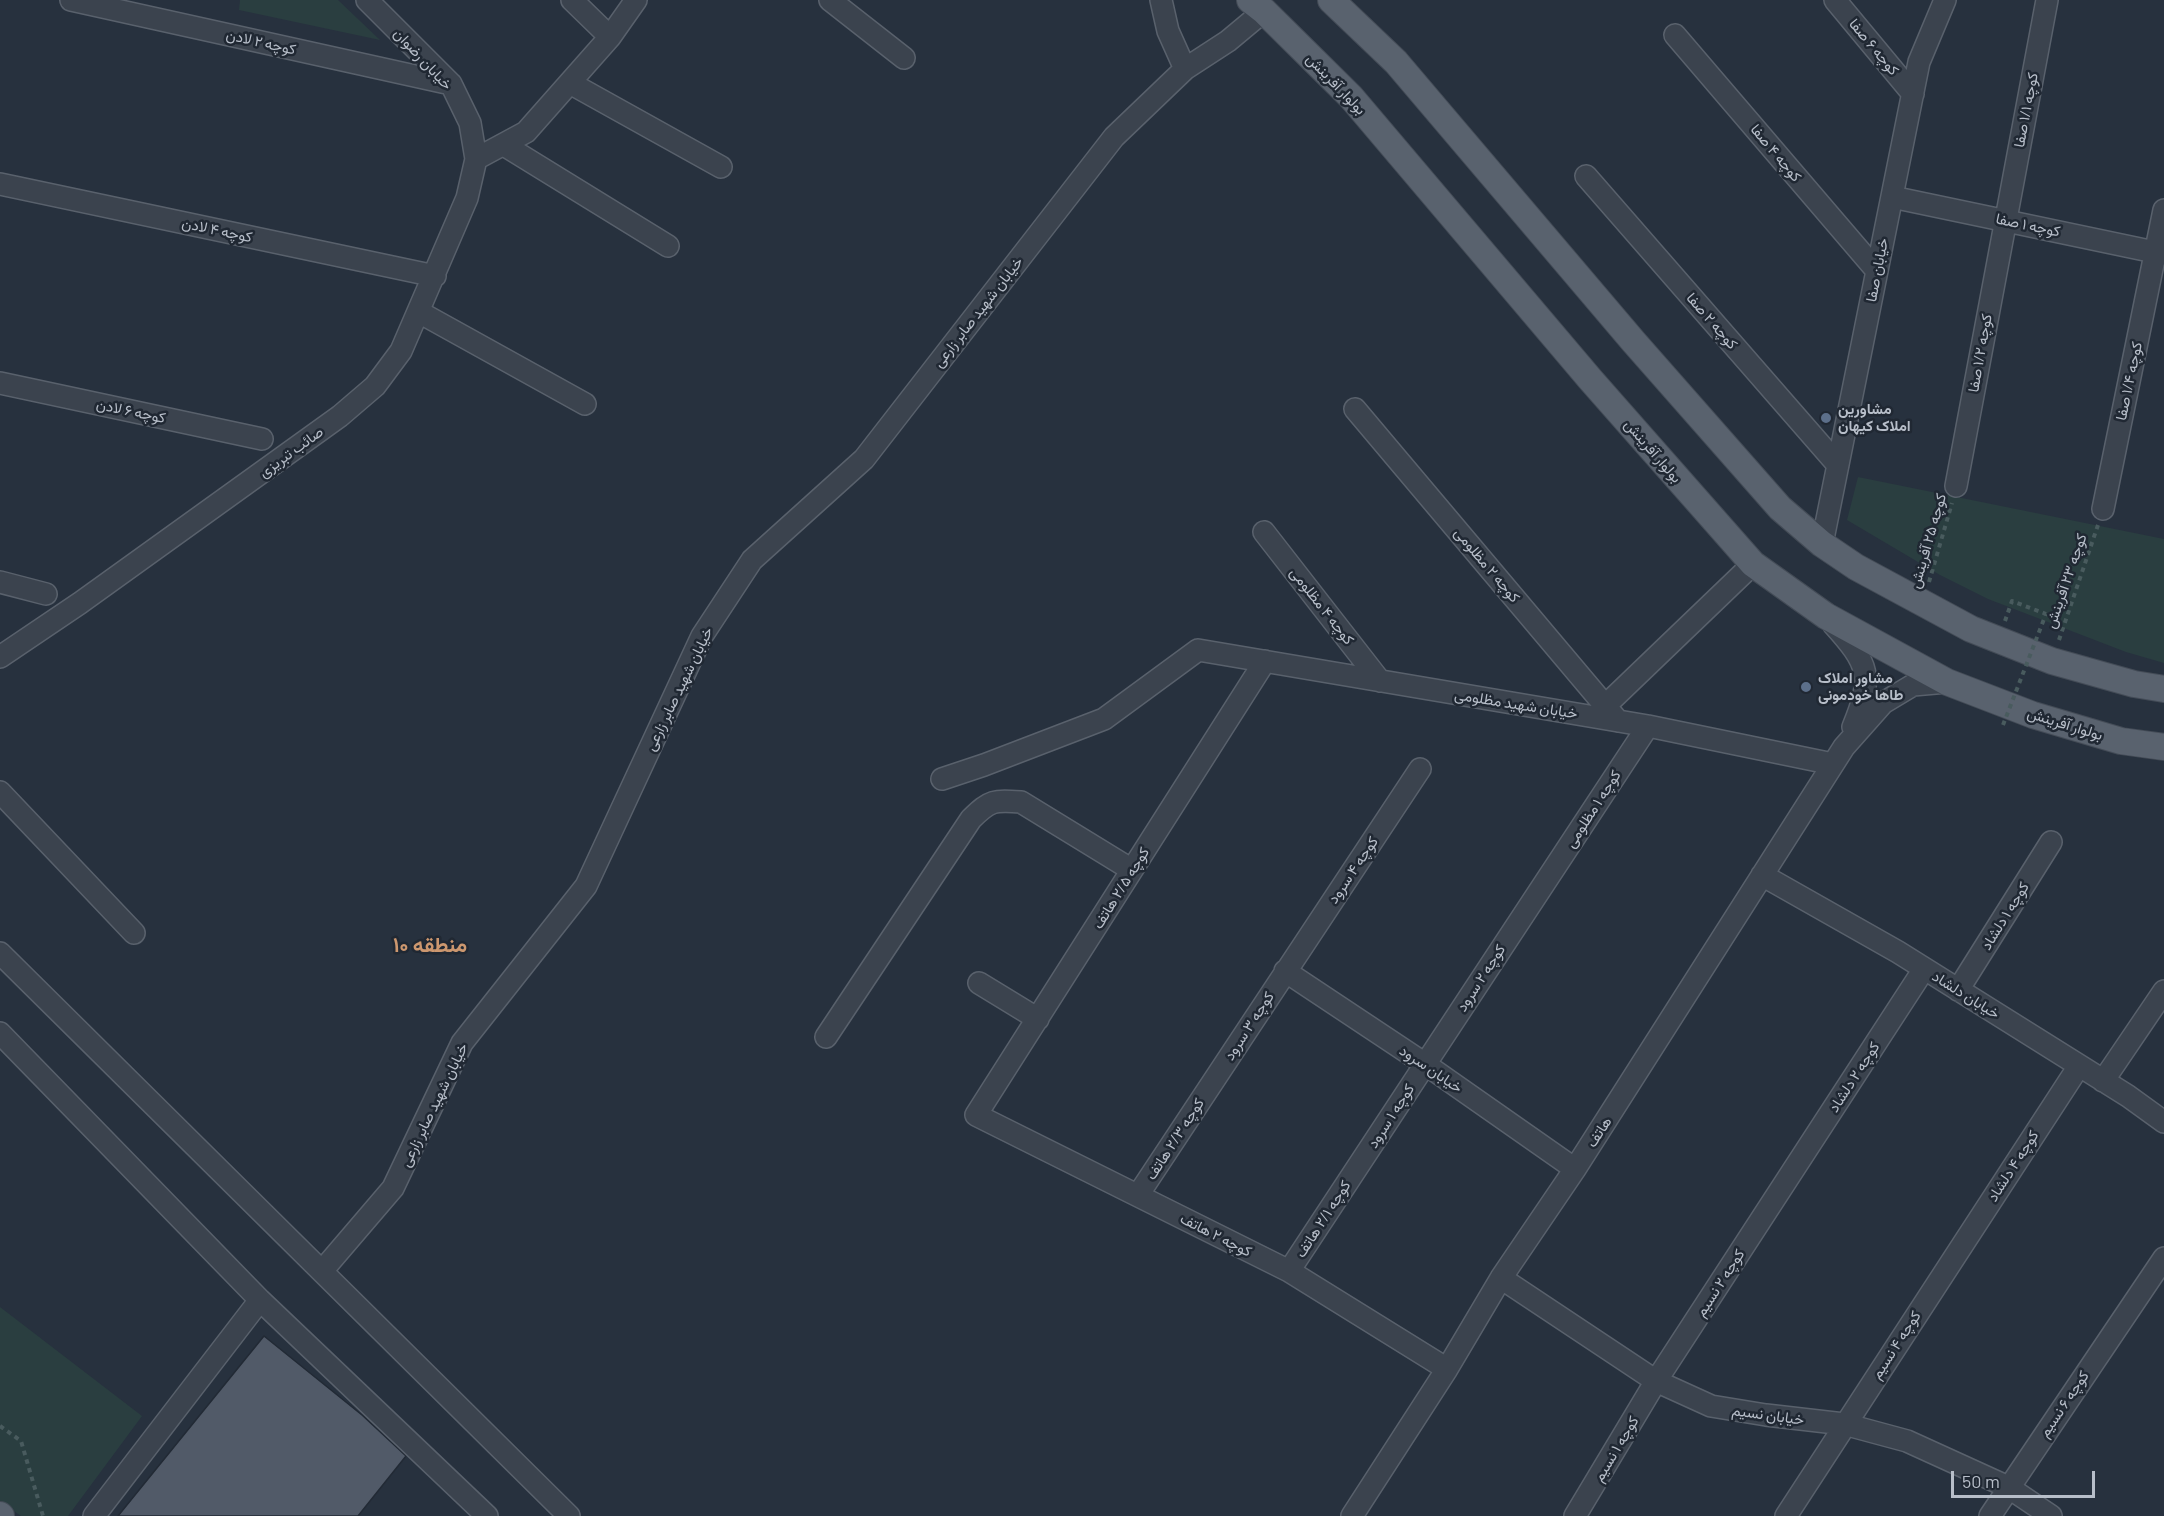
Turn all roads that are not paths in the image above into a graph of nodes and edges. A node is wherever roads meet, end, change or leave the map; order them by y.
1 (71, 0) edge
2 (366, 0) edge
3 (572, 0) edge
4 (636, 0) edge
5 (830, 0) edge
6 (1161, 0) edge
7 (1331, 0) edge
8 (1835, 0) edge
9 (1945, 0) edge
10 (2047, 0) edge
11 (1257, 6) edge
12 (1675, 35) dead end
13 (610, 37) junction
14 (904, 58) dead end
15 (1185, 69) junction
16 (570, 83) junction
17 (451, 84) junction
18 (1913, 94) junction
19 (504, 145) junction
20 (476, 159) junction
21 (721, 167) dead end
22 (1586, 176) dead end
23 (0, 184) edge
24 (1892, 197) junction
25 (2164, 210) edge
26 (2005, 220) junction
27 (668, 246) dead end
28 (2160, 254) edge
29 (1877, 272) junction
30 (435, 276) junction
31 (419, 312) junction
32 (0, 383) edge
33 (585, 404) dead end
34 (1355, 409) dead end
35 (262, 439) dead end
36 (1838, 465) junction
37 (1956, 486) road end
38 (2103, 509) road end
39 (1264, 532) dead end
40 (1822, 544) junction
41 (1753, 564) junction
42 (0, 582) edge
43 (46, 594) dead end
44 (1826, 616) junction
45 (0, 657) edge
46 (1265, 661) junction
47 (1380, 681) junction
48 (1947, 682) junction
49 (2164, 689) edge
50 (1612, 713) junction
51 (1648, 726) junction
52 (2164, 747) edge
53 (1839, 756) junction
54 (1420, 769) dead end
55 (942, 779) dead end
56 (0, 792) edge
57 (2051, 842) dead end
58 (1132, 870) junction
59 (1762, 875) junction
60 (1538, 893) joint
61 (134, 933) dead end
62 (0, 953) edge
63 (1924, 969) junction
64 (1286, 970) junction
65 (979, 983) dead end
66 (1958, 990) junction
67 (2164, 991) edge
68 (1038, 1019) junction
69 (0, 1033) edge
70 (826, 1037) dead end
71 (1425, 1064) junction
72 (2079, 1066) junction
73 (2103, 1081) junction
74 (1212, 1082) joint
75 (976, 1115) joint
76 (2164, 1122) edge
77 (1357, 1167) joint
78 (1575, 1168) junction
79 (1784, 1185) joint
80 (1138, 1195) junction
81 (2164, 1258) edge
82 (1948, 1266) joint
83 (322, 1271) junction
84 (1289, 1271) junction
85 (1501, 1278) junction
86 (260, 1300) junction
87 (1447, 1369) junction
88 (1656, 1381) junction
89 (1844, 1424) junction
90 (2007, 1487) junction
91 (94, 1516) edge
92 (487, 1516) edge
93 (569, 1516) edge
94 (1352, 1516) edge
95 (1575, 1516) edge
96 (1786, 1516) edge
97 (1990, 1516) edge
98 (2051, 1516) edge

1 - 17 street, کوچه ۲ لادن
2 - 17 street, خیابان رضوان
3 - 13 street
4 - 13 street
5 - 14 street
6 - 15 street
7 - 40 main road
8 - 18 street, کوچه ۶ صفا
9 - 18 street, خیابان صفا
10 - 26 street, کوچه ۱/۱ صفا
11 - 15 street, خیابان شهید صابر زارعی
11 - 41 main road, بولوار آفرینش
12 - 29 street, کوچه ۴ صفا
13 - 16 street
15 - 83 street, خیابان شهید صابر زارعی
16 - 19 street
16 - 21 street
17 - 20 street, خیابان رضوان
18 - 24 street, خیابان صفا
19 - 20 street
19 - 27 street
20 - 30 street, صائب تبریزی
22 - 36 street, کوچه ۲ صفا
23 - 30 street, کوچه ۴ لادن
24 - 26 street, کوچه ۱ صفا
24 - 29 street, خیابان صفا
25 - 28 street, کوچه ۱/۴ صفا
26 - 28 street, کوچه ۱ صفا
26 - 37 street, کوچه ۱/۲ صفا
28 - 38 street, کوچه ۱/۴ صفا
29 - 36 street, خیابان صفا
30 - 31 street, صائب تبریزی
31 - 33 street
31 - 45 street, صائب تبریزی
32 - 35 street, کوچه ۶ لادن
34 - 50 street, کوچه ۲ مظلومی
36 - 40 street, خیابان صفا
39 - 47 street, کوچه ۴ مظلومی
40 - 49 main road
41 - 44 main road, بولوار آفرینش
41 - 50 street
42 - 43 street
44 - 48 main road, بولوار آفرینش
44 - 53 street, هاتف
46 - 47 street, خیابان شهید مظلومی
46 - 55 street, خیابان شهید مظلومی
46 - 58 street, کوچه ۲/۵ هاتف
47 - 50 street, خیابان شهید مظلومی
48 - 52 main road, بولوار آفرینش
48 - 53 street, هاتف
50 - 51 street, خیابان شهید مظلومی
51 - 53 street, خیابان شهید مظلومی
51 - 60 street, کوچه ۱ مظلومی
53 - 59 street, هاتف
54 - 64 street, کوچه ۴ سرود
56 - 61 street
57 - 66 street, کوچه ۱ دلشاد
58 - 68 street, کوچه ۲/۵ هاتف
58 - 70 street
59 - 63 street, خیابان دلشاد
59 - 78 street, هاتف
60 - 71 street, کوچه ۲ سرود
62 - 83 street
63 - 66 street, خیابان دلشاد
63 - 79 street, کوچه ۲ دلشاد
64 - 71 street, خیابان سرود
64 - 74 street, کوچه ۳ سرود
65 - 68 street
66 - 72 street, خیابان دلشاد
67 - 73 street
68 - 75 street, کوچه ۲/۵ هاتف
69 - 86 street
71 - 77 street, کوچه ۱ سرود
71 - 78 street, خیابان سرود
72 - 73 street, خیابان دلشاد
72 - 82 street, کوچه ۴ دلشاد
73 - 76 street, خیابان دلشاد
74 - 80 street, کوچه ۲/۳ هاتف
75 - 80 street, کوچه ۲ هاتف
77 - 84 street, کوچه ۲/۱ هاتف
78 - 85 street, هاتف
79 - 88 street, کوچه ۲ نسیم
80 - 84 street, کوچه ۲ هاتف
81 - 90 street, کوچه ۶ نسیم
82 - 89 street, کوچه ۴ نسیم
83 - 93 street
84 - 87 street, کوچه ۲ هاتف
85 - 87 street, هاتف
85 - 88 street, خیابان نسیم
86 - 91 street
86 - 92 street
87 - 94 street, هاتف
88 - 89 street, خیابان نسیم
88 - 95 street, کوچه ۱ نسیم
89 - 90 street, خیابان نسیم
89 - 96 street, کوچه ۴ نسیم
90 - 97 street, کوچه ۶ نسیم
90 - 98 street, خیابان نسیم

